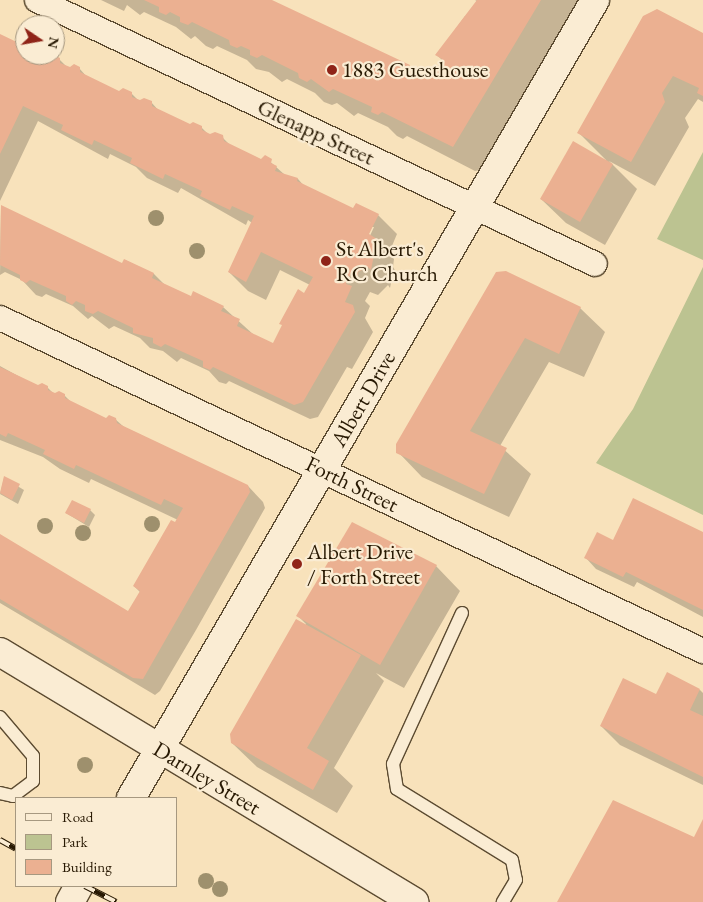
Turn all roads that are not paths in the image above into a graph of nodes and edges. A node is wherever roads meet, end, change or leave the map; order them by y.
1 (37, 0) edge
2 (595, 0) edge
3 (473, 207) junction
4 (595, 264) dead end
5 (0, 318) edge
6 (322, 469) junction
7 (462, 613) dead end
8 (703, 651) edge
9 (0, 652) edge
10 (0, 717) edge
11 (160, 750) junction
12 (0, 793) edge
13 (132, 797) edge
14 (78, 887) edge
15 (70, 902) edge
16 (415, 902) edge
17 (502, 902) edge

1 - 3 street, Glenapp Street
2 - 3 street, Albert Drive
3 - 4 street, Glenapp Street
3 - 6 street, Albert Drive
5 - 6 street, Forth Street
6 - 8 street, Forth Street
6 - 11 street, Albert Drive
7 - 17 lane
9 - 11 street, Darnley Street
10 - 12 lane
11 - 13 street, Albert Drive
11 - 16 street, Darnley Street
14 - 15 street

